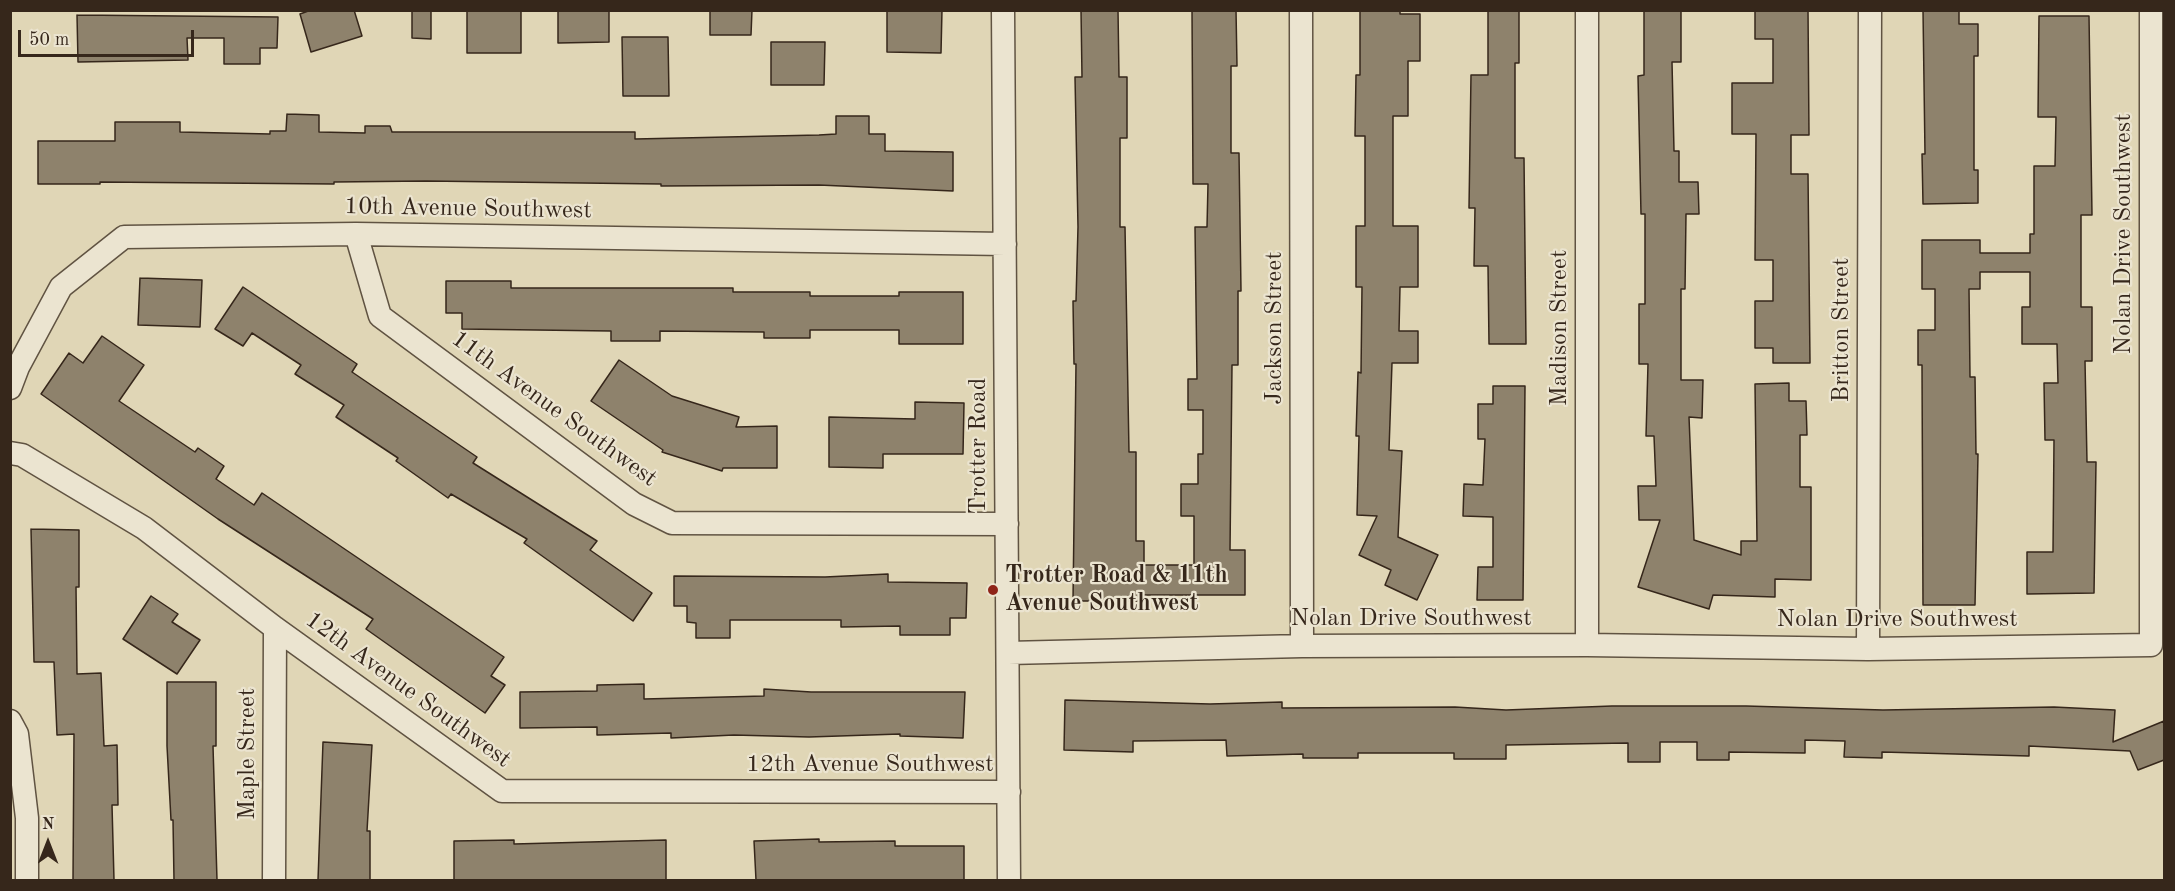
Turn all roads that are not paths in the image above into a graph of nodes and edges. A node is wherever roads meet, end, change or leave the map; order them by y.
1 (1003, 10) edge
2 (1301, 10) edge
3 (1587, 10) edge
4 (1870, 10) edge
5 (2151, 10) edge
6 (356, 234) junction
7 (1005, 244) junction
8 (10, 388) edge
9 (10, 453) edge
10 (1007, 524) junction
11 (275, 628) junction
12 (1587, 645) junction
13 (1302, 646) junction
14 (1868, 649) junction
15 (1008, 653) junction
16 (10, 721) edge
17 (1009, 792) junction
18 (27, 880) edge
19 (274, 880) edge
20 (1010, 880) edge

1 - 7 street, Trotter Road
2 - 13 street, Jackson Street
3 - 12 street, Madison Street
4 - 14 street, Britton Street
5 - 14 street, Nolan Drive Southwest
6 - 7 street, 10th Avenue Southwest
6 - 8 street, 10th Avenue Southwest
6 - 10 street, 11th Avenue Southwest
7 - 10 street, Trotter Road
9 - 11 street, 12th Avenue Southwest
10 - 15 street, Trotter Road
11 - 17 street, 12th Avenue Southwest
11 - 19 street, Maple Street
12 - 13 street, Nolan Drive Southwest
12 - 14 street, Nolan Drive Southwest
13 - 15 street, Nolan Drive Southwest
15 - 17 street, Trotter Road
16 - 18 street
17 - 20 street, Trotter Road

